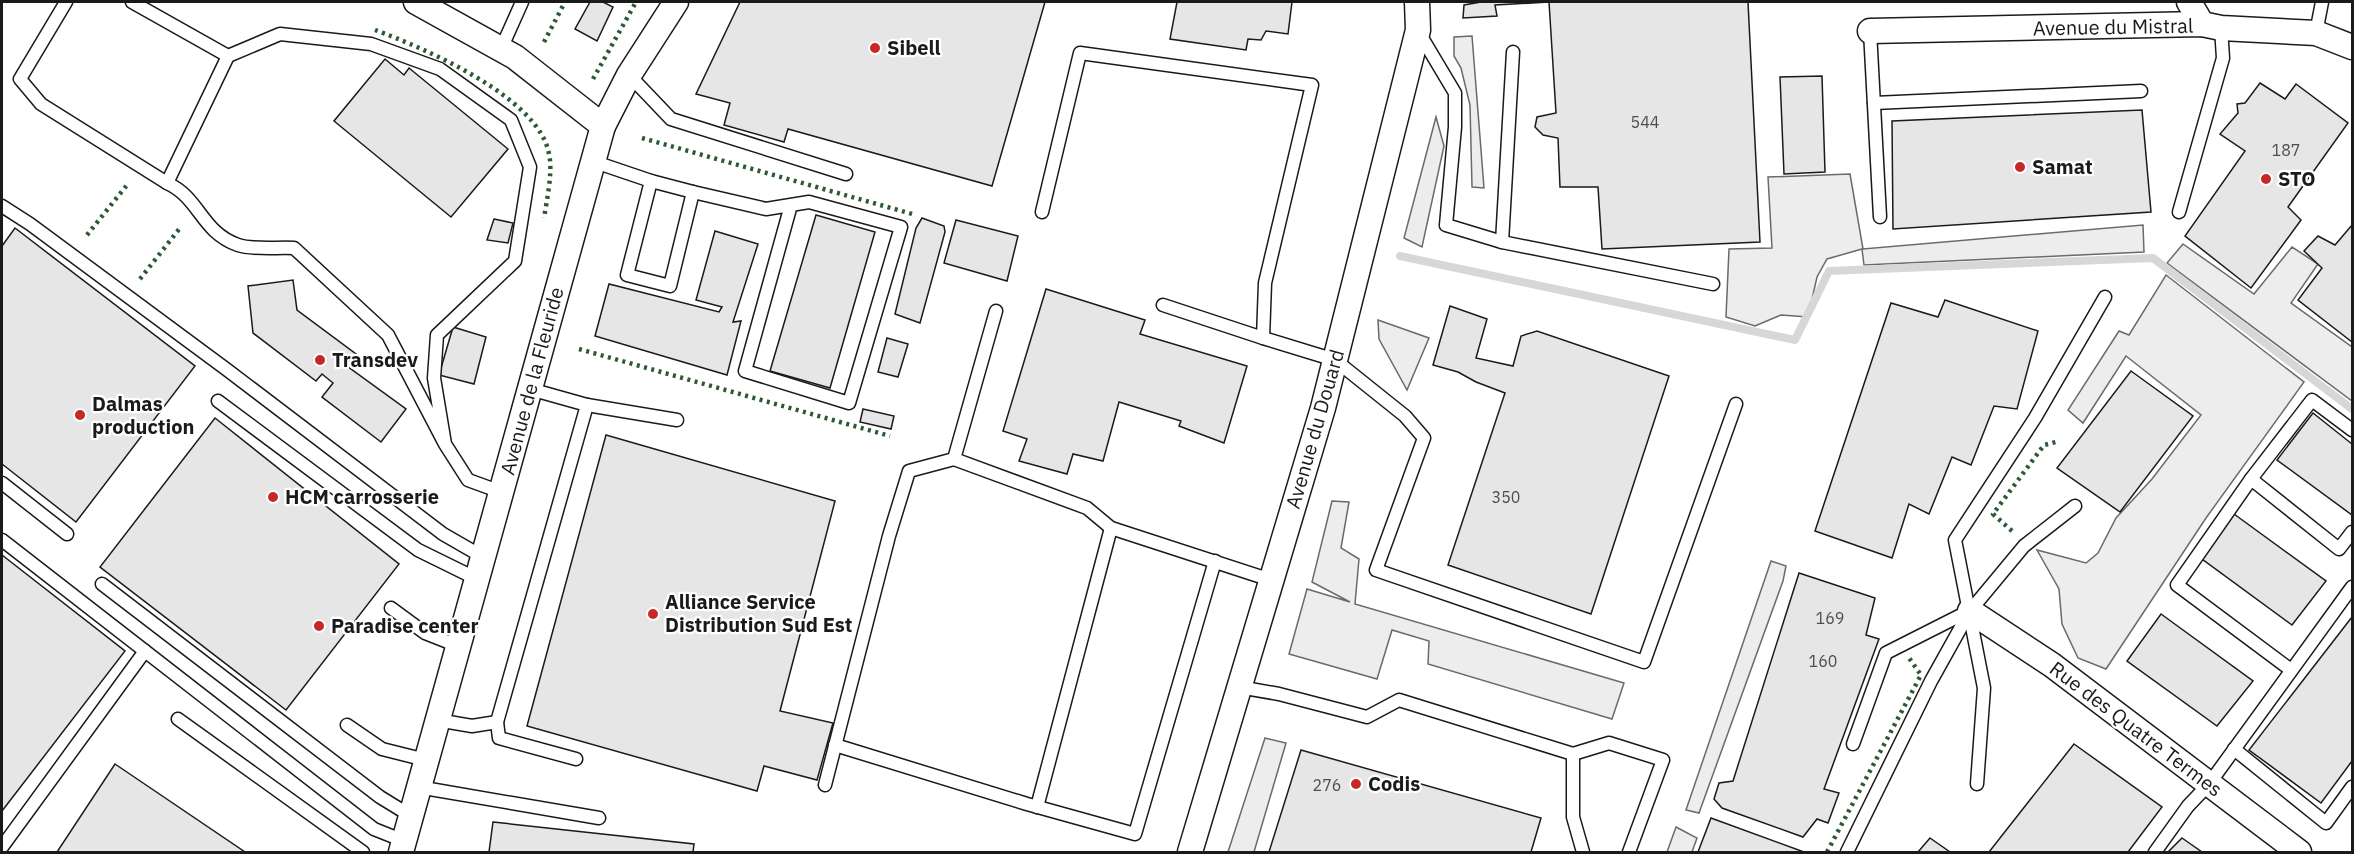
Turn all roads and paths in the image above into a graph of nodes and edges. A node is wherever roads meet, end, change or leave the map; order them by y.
1 (66, 2) edge
2 (132, 2) edge
3 (416, 2) edge
4 (522, 2) edge
5 (676, 2) edge
6 (1417, 2) edge
7 (2189, 2) edge
8 (2322, 2) edge
9 (2212, 26) junction
10 (1418, 30) junction
11 (1870, 31) joint
12 (2316, 33) junction
13 (2352, 47) edge
14 (501, 49) junction
15 (1513, 52) dead end
16 (228, 56) junction
17 (629, 75) junction
18 (2141, 92) dead end
19 (1874, 103) junction
20 (603, 126) junction
21 (592, 161) junction
22 (846, 174) dead end
23 (651, 181) junction
24 (167, 183) junction
25 (693, 192) junction
26 (791, 205) junction
27 (2, 206) edge
28 (1042, 212) dead end
29 (2179, 212) dead end
30 (1880, 217) dead end
31 (1503, 242) junction
32 (1713, 284) dead end
33 (2105, 297) dead end
34 (1163, 305) dead end
35 (996, 311) dead end
36 (1263, 338) junction
37 (1335, 360) junction
38 (530, 389) junction
39 (218, 401) dead end
40 (1736, 404) dead end
41 (587, 405) junction
42 (677, 420) dead end
43 (2352, 430) edge
44 (445, 444) junction
45 (954, 459) junction
46 (2251, 479) junction
47 (2, 483) edge
48 (501, 492) junction
49 (2075, 506) dead end
50 (1111, 528) junction
51 (2352, 532) edge
52 (67, 534) dead end
53 (2, 540) edge
54 (1215, 561) junction
55 (480, 568) junction
56 (1271, 580) junction
57 (102, 584) dead end
58 (2352, 587) edge
59 (390, 608) dead end
60 (1970, 610) junction
61 (458, 645) junction
62 (145, 651) junction
63 (2291, 670) junction
64 (1239, 687) junction
65 (178, 719) dead end
66 (437, 720) junction
67 (497, 722) junction
68 (347, 725) dead end
69 (1853, 744) dead end
70 (835, 745) junction
71 (2234, 749) junction
72 (1573, 754) junction
73 (576, 759) dead end
74 (426, 760) junction
75 (1977, 784) dead end
76 (2209, 784) junction
77 (825, 785) dead end
78 (418, 787) junction
79 (2352, 787) edge
80 (1037, 807) junction
81 (411, 816) junction
82 (599, 818) dead end
83 (2, 847) edge
84 (402, 847) edge
85 (363, 852) edge
86 (1190, 852) edge
87 (1583, 852) edge
88 (1629, 852) edge
89 (1847, 852) edge
90 (2155, 852) edge
91 (2299, 852) edge

1 - 24 lane
2 - 16 lane
3 - 14 street
4 - 14 lane
5 - 17 street, Avenue de la Fleuride
6 - 10 street, Avenue du Douard
7 - 9 street
8 - 12 lane
9 - 11 street, Avenue du Mistral
9 - 12 street, Avenue du Mistral
9 - 29 lane
10 - 31 lane
10 - 37 street, Avenue du Douard
11 - 19 lane
12 - 13 street, Avenue du Mistral
14 - 20 street
15 - 31 lane
16 - 24 lane
16 - 44 lane
17 - 20 street, Avenue de la Fleuride
17 - 22 lane
18 - 19 lane
19 - 30 lane
20 - 21 street, Avenue de la Fleuride
21 - 23 lane
21 - 38 street, Avenue de la Fleuride
23 - 25 lane
23 - 25 lane
24 - 44 lane
25 - 26 lane
26 - 26 lane
27 - 55 lane
28 - 36 lane
31 - 32 lane
33 - 60 lane
34 - 36 lane
35 - 45 lane
36 - 37 lane
37 - 40 lane
37 - 56 street, Avenue du Douard
38 - 41 lane
38 - 48 street, Avenue de la Fleuride
39 - 55 lane
41 - 42 lane
41 - 67 lane
43 - 46 lane
44 - 48 lane
45 - 50 lane
45 - 70 lane
46 - 51 lane
46 - 63 lane
47 - 52 lane
48 - 55 street, Avenue de la Fleuride
49 - 60 lane
50 - 54 lane
50 - 80 lane
53 - 62 lane
54 - 56 lane
54 - 80 lane
55 - 61 street, Avenue de la Fleuride
56 - 64 street, Avenue du Douard
57 - 81 lane
58 - 63 lane
59 - 61 lane
60 - 69 lane
60 - 75 lane
60 - 76 street, Rue des Quatre Termes
60 - 89 lane
61 - 66 street, Avenue de la Fleuride
62 - 83 lane
62 - 84 lane
63 - 71 lane
64 - 72 lane
64 - 86 street, Avenue du Douard
65 - 85 lane
66 - 67 lane
66 - 74 street, Avenue de la Fleuride
67 - 73 lane
68 - 74 lane
70 - 77 lane
70 - 80 lane
71 - 76 lane
71 - 79 lane
72 - 87 lane
72 - 88 lane
74 - 78 street, Avenue de la Fleuride
76 - 90 lane
76 - 91 street, Rue des Quatre Termes
78 - 81 street, Avenue de la Fleuride
78 - 82 lane
81 - 84 street, Avenue de la Fleuride

